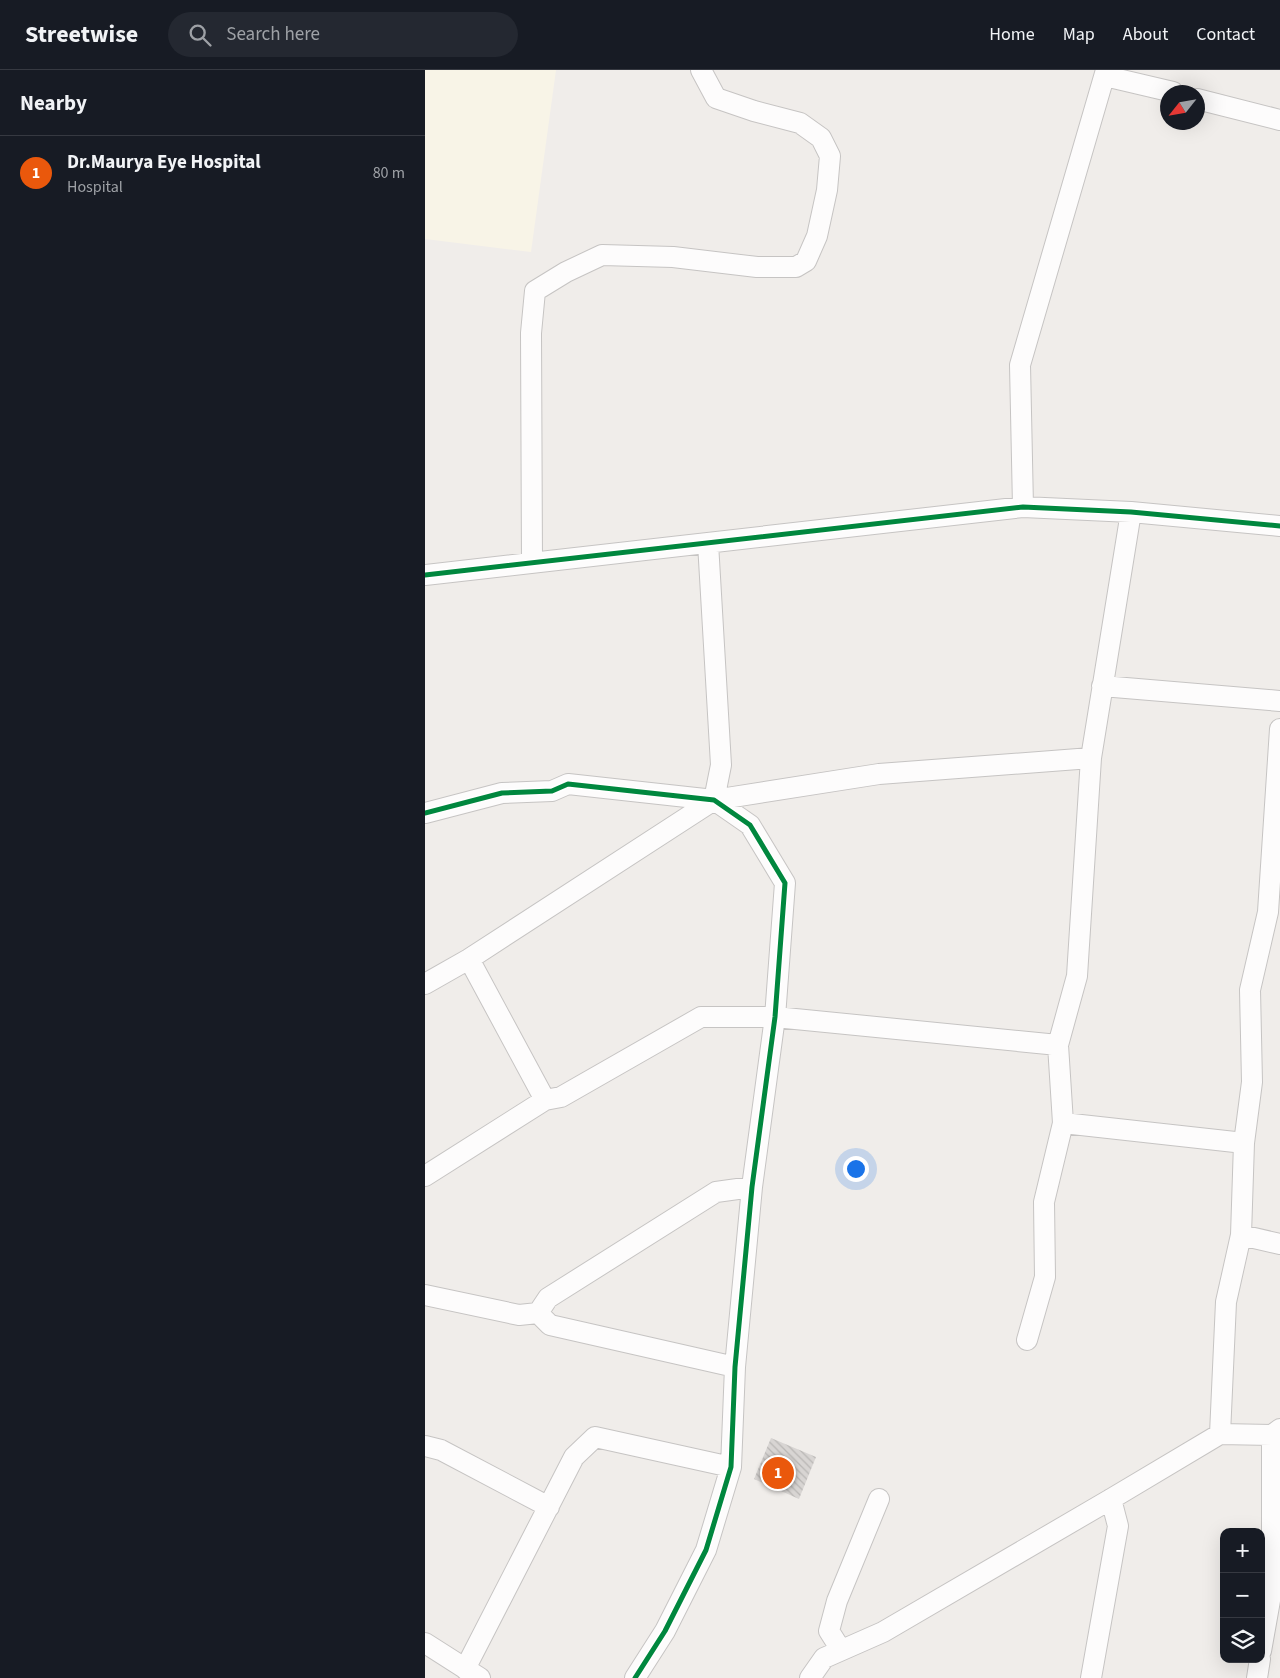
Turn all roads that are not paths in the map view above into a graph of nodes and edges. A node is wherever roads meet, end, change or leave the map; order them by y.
1 (701, 70) edge
2 (1106, 73) edge
3 (1160, 88) edge
4 (1205, 100) edge
5 (1280, 120) edge
6 (1023, 507) junction
7 (1131, 512) junction
8 (1280, 526) edge
9 (707, 543) junction
10 (532, 562) junction
11 (425, 575) edge
12 (1101, 686) junction
13 (1280, 701) edge
14 (1280, 729) edge
15 (1091, 758) junction
16 (714, 800) junction
17 (425, 813) edge
18 (469, 959) junction
19 (425, 984) edge
20 (775, 1017) junction
21 (1058, 1045) junction
22 (545, 1100) junction
23 (1063, 1123) junction
24 (1244, 1143) junction
25 (425, 1176) edge
26 (752, 1187) junction
27 (1241, 1235) junction
28 (1280, 1244) edge
29 (425, 1295) edge
30 (539, 1313) junction
31 (1027, 1340) dead end
32 (735, 1367) junction
33 (1276, 1432) edge
34 (1220, 1434) junction
35 (425, 1446) edge
36 (731, 1467) junction
37 (879, 1499) dead end
38 (1111, 1499) junction
39 (549, 1507) junction
40 (1265, 1628) edge
41 (425, 1643) edge
42 (841, 1650) junction
43 (1259, 1663) edge
44 (473, 1673) edge
45 (635, 1678) edge
46 (810, 1678) edge
47 (1091, 1678) edge
48 (1257, 1678) edge

1 - 10 street
2 - 3 street
2 - 6 street
4 - 5 street
6 - 7 street
6 - 9 street
7 - 8 street
7 - 12 street
9 - 10 street
9 - 16 street
10 - 11 street
12 - 13 street
12 - 15 street
14 - 24 street
15 - 16 street
15 - 21 street
16 - 17 street
16 - 18 street
16 - 20 street
18 - 19 street
18 - 22 street
20 - 21 street
20 - 22 street
20 - 26 street
21 - 23 street
22 - 25 street
23 - 24 street
23 - 31 street
24 - 27 street
26 - 30 street
26 - 32 street
27 - 28 street
27 - 34 street
29 - 30 street
30 - 32 street
32 - 36 street
33 - 34 street
33 - 40 street
34 - 38 street
35 - 39 street
36 - 39 street
36 - 45 street
37 - 42 street
38 - 42 street
38 - 47 street
39 - 44 street
41 - 44 street
42 - 46 street
43 - 48 street

